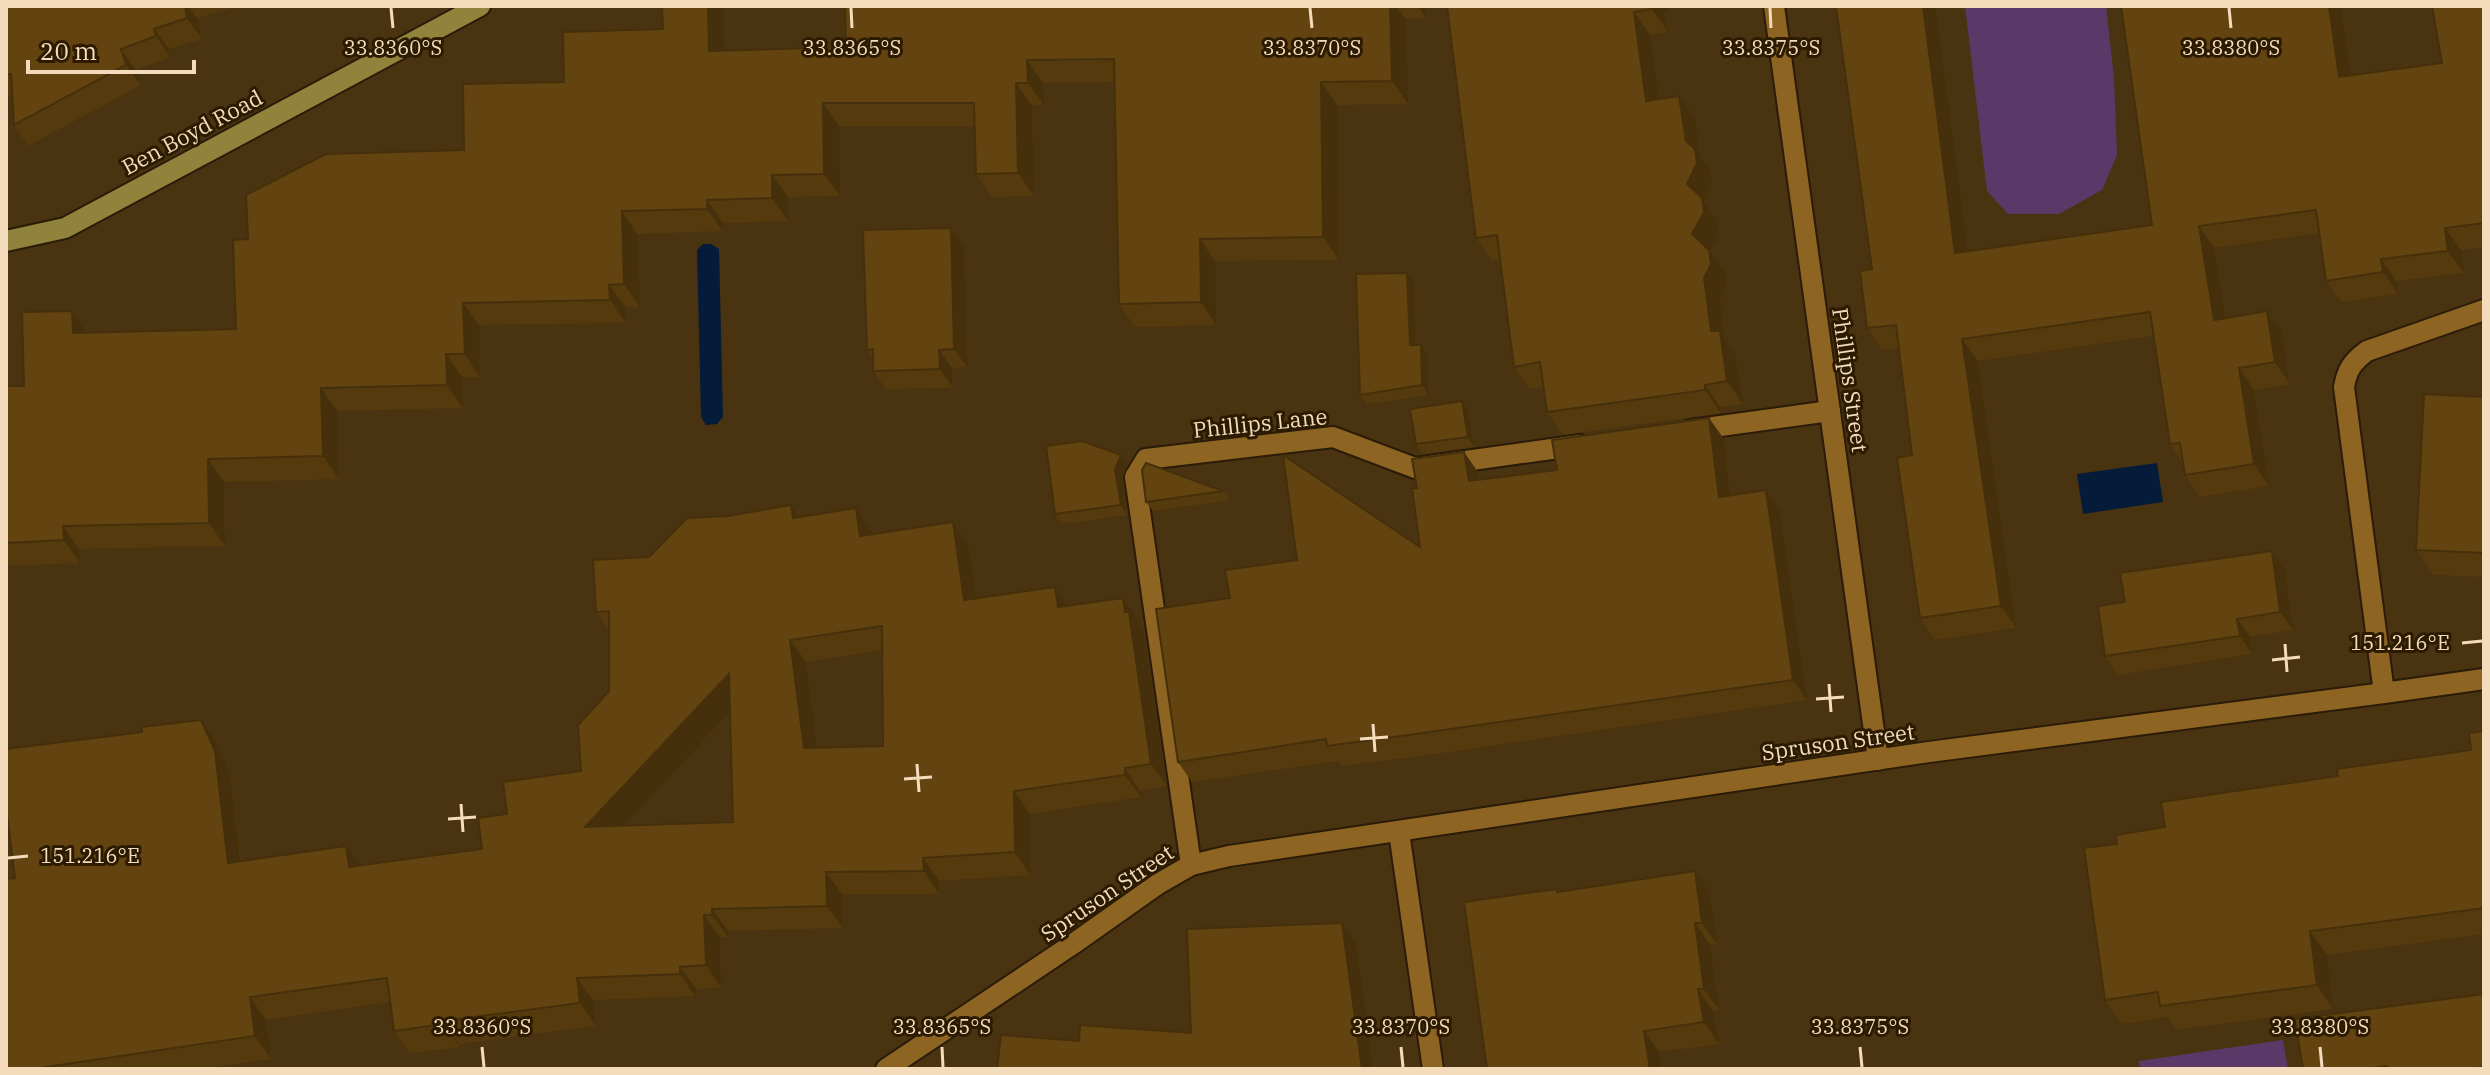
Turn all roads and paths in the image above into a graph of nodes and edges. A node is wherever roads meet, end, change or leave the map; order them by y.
1 (480, 6) edge
2 (1774, 6) edge
3 (6, 241) edge
4 (2484, 310) edge
5 (1830, 411) junction
6 (1675, 432) edge
7 (1599, 443) edge
8 (2484, 679) edge
9 (2384, 693) junction
10 (1878, 760) junction
11 (1399, 832) junction
12 (1191, 865) junction
13 (886, 1069) edge
14 (1433, 1069) edge

1 - 3 street, Ben Boyd Road
2 - 5 street, Phillips Street
4 - 9 street
5 - 6 street
5 - 10 street, Phillips Street
7 - 12 street, Phillips Lane
8 - 9 street, Spruson Street
9 - 10 street, Spruson Street
10 - 11 street, Spruson Street
11 - 12 street, Spruson Street
11 - 14 street
12 - 13 street, Spruson Street

